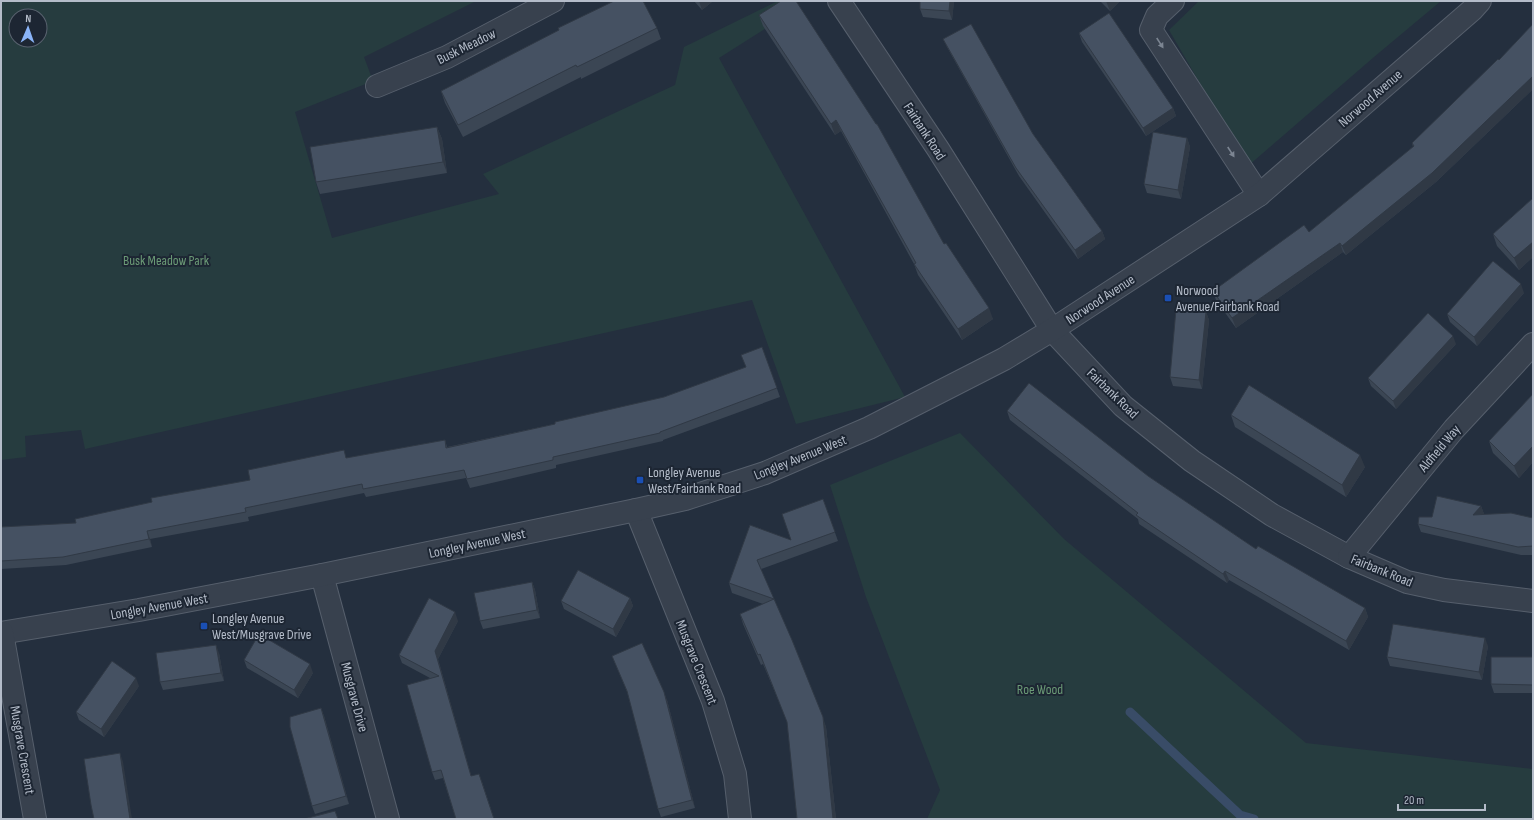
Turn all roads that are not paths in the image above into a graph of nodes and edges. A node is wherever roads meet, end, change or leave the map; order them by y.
1 (554, 1) edge
2 (839, 1) edge
3 (1173, 1) edge
4 (1480, 1) edge
5 (377, 86) dead end
6 (1259, 195) junction
7 (1052, 330) junction
8 (1533, 344) edge
9 (935, 395) joint
10 (636, 510) junction
11 (1349, 557) junction
12 (322, 575) junction
13 (1533, 601) edge
14 (2, 633) edge
15 (35, 819) edge
16 (388, 819) edge
17 (740, 819) edge

1 - 5 street, Busk Meadow
2 - 7 street, Fairbank Road
3 -> 6 street
4 - 6 street, Norwood Avenue
6 - 7 street, Norwood Avenue
7 - 9 street, Norwood Avenue
7 - 11 street, Fairbank Road
8 - 11 street, Aldfield Way
9 - 10 street, Longley Avenue West
10 - 12 street, Longley Avenue West
10 - 17 street, Musgrave Crescent
11 - 13 street, Fairbank Road
12 - 14 street, Longley Avenue West
12 - 16 street, Musgrave Drive
14 - 15 street, Musgrave Crescent

